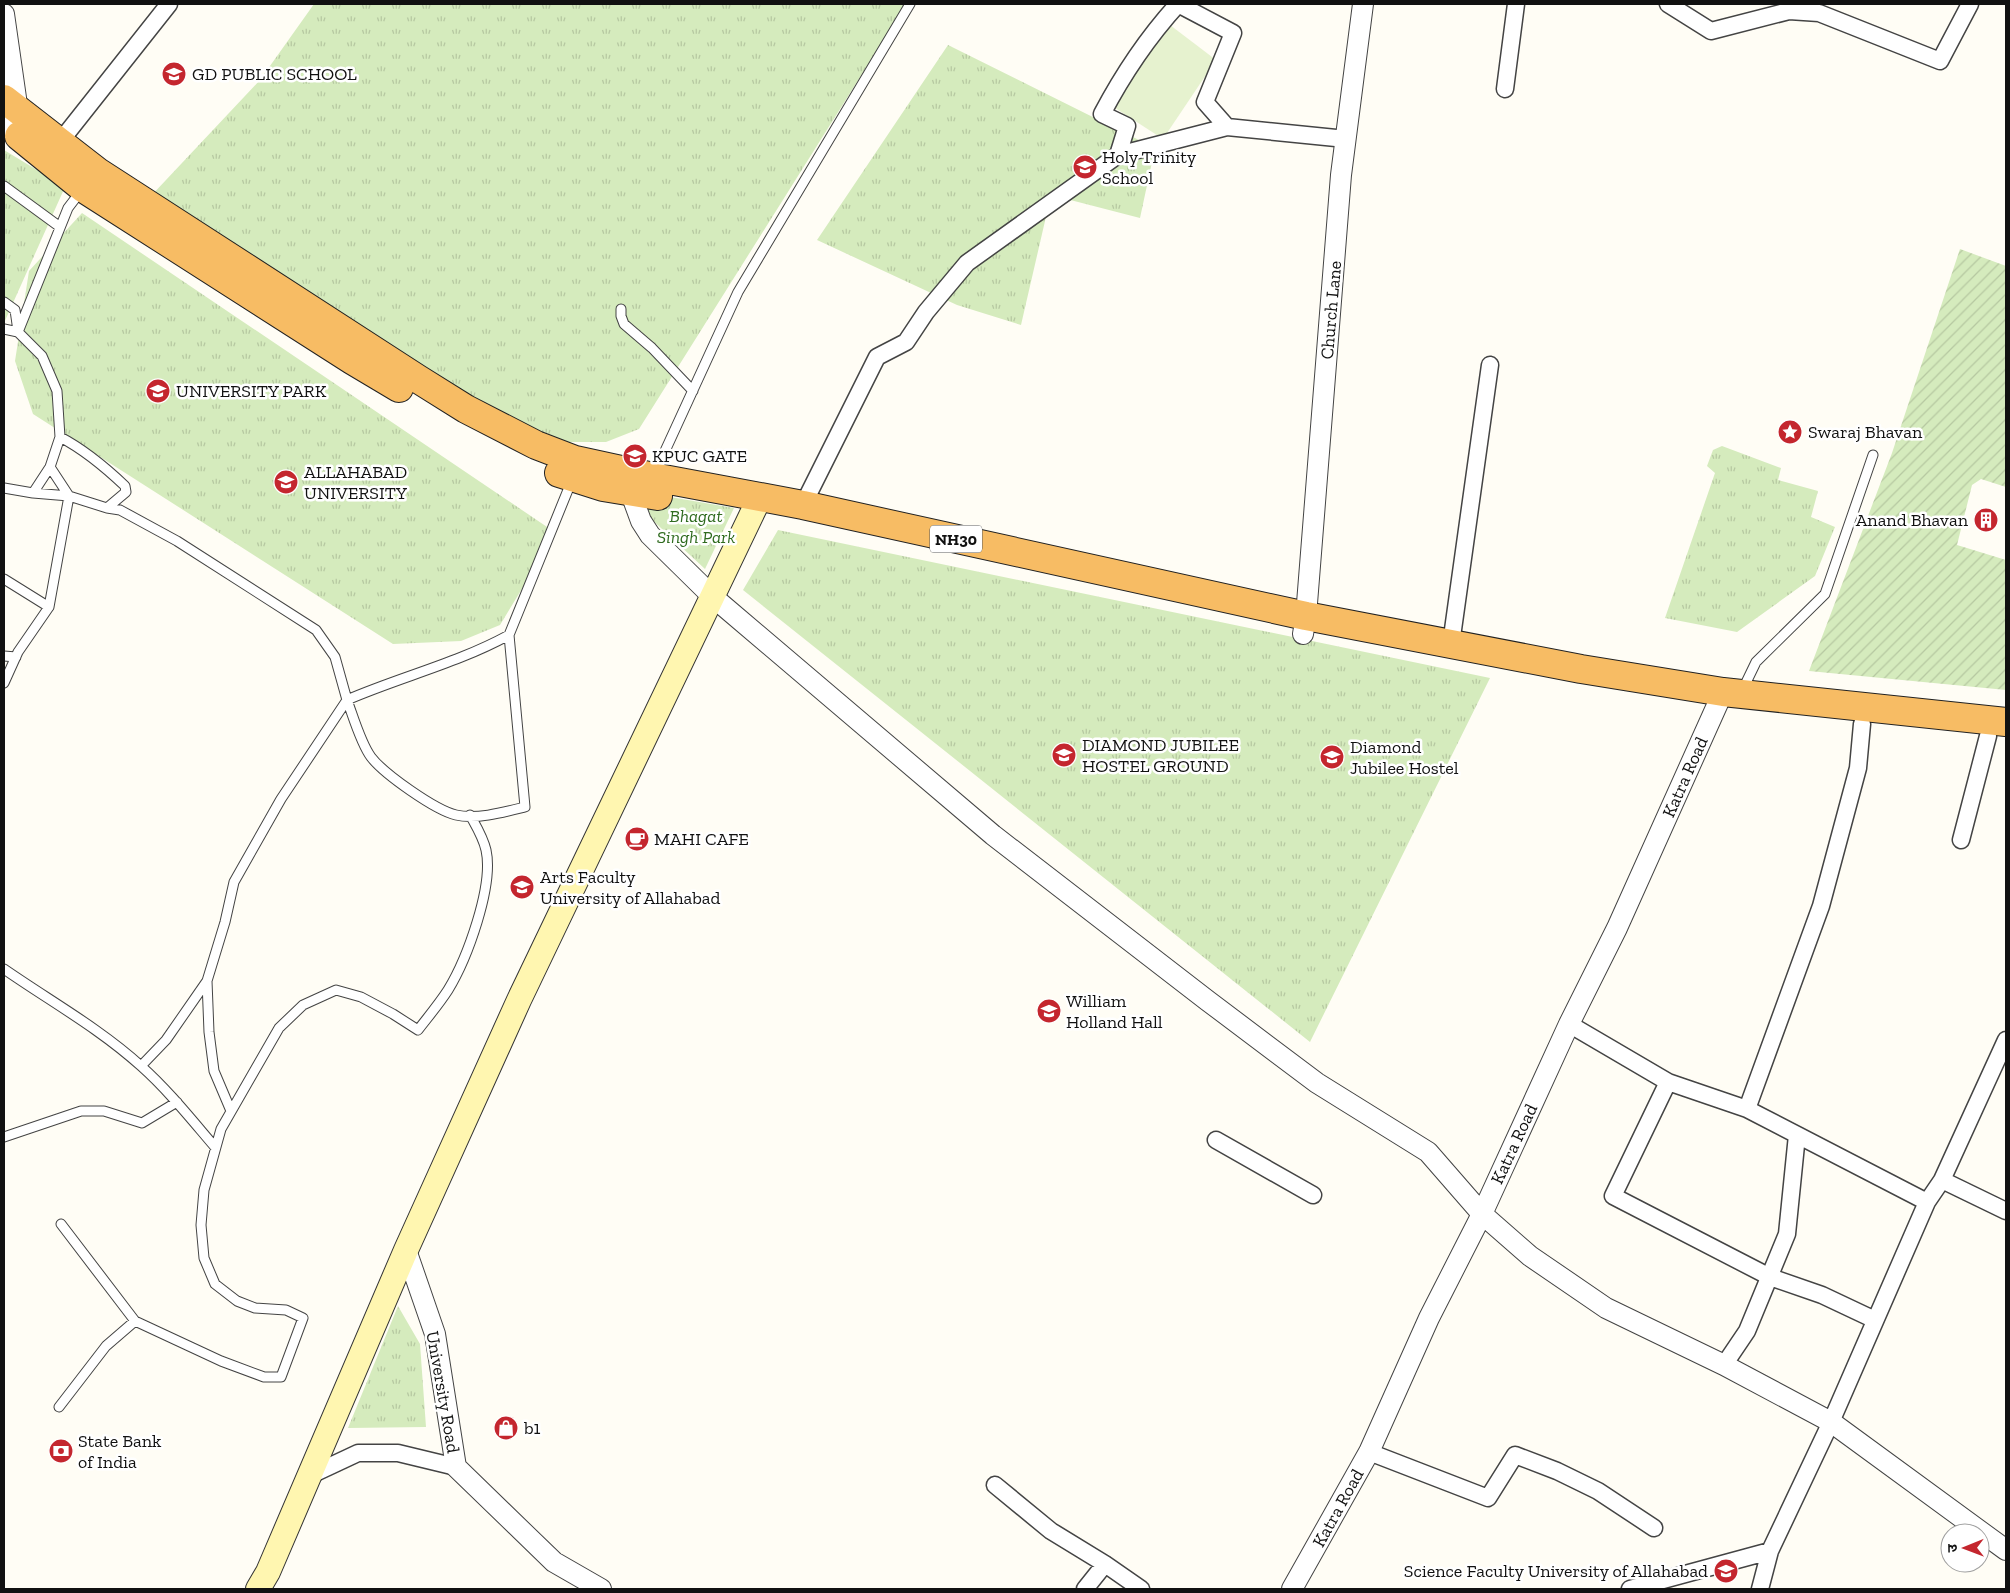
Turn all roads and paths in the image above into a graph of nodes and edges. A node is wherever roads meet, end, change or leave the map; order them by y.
1 (169, 4) edge
2 (910, 4) edge
3 (1363, 4) edge
4 (1516, 4) edge
5 (1668, 4) edge
6 (1970, 4) edge
7 (4, 14) edge
8 (1505, 89) dead end
9 (9, 116) edge
10 (1227, 127) junction
11 (1346, 139) junction
12 (59, 143) junction
13 (1118, 155) junction
14 (4, 186) edge
15 (83, 188) junction
16 (60, 227) junction
17 (4, 302) edge
18 (621, 308) dead end
19 (4, 329) edge
20 (18, 332) junction
21 (1490, 365) dead end
22 (693, 391) junction
23 (60, 437) junction
24 (1873, 455) dead end
25 (50, 467) junction
26 (573, 477) junction
27 (653, 477) junction
28 (4, 488) edge
29 (630, 491) junction
30 (33, 493) junction
31 (69, 496) junction
32 (756, 505) junction
33 (803, 505) junction
34 (107, 508) junction
35 (4, 579) edge
36 (713, 596) junction
37 (48, 607) junction
38 (1305, 625) junction
39 (508, 635) junction
40 (1451, 644) junction
41 (4, 656) edge
42 (16, 657) junction
43 (4, 682) edge
44 (1726, 699) junction
45 (347, 700) junction
46 (1862, 724) junction
47 (2000, 732) edge
48 (470, 815) junction
49 (1961, 840) dead end
50 (4, 969) edge
51 (207, 981) junction
52 (1569, 1024) junction
53 (2006, 1040) edge
54 (141, 1066) junction
55 (1668, 1082) junction
56 (177, 1102) junction
57 (1747, 1109) junction
58 (231, 1111) junction
59 (1798, 1135) junction
60 (4, 1137) edge
61 (1216, 1140) dead end
62 (215, 1147) junction
63 (1942, 1180) junction
64 (1313, 1196) dead end
65 (1927, 1202) junction
66 (2006, 1210) edge
67 (1482, 1214) junction
68 (61, 1224) dead end
69 (406, 1250) junction
70 (1770, 1277) junction
71 (1875, 1320) junction
72 (135, 1321) junction
73 (1724, 1365) junction
74 (59, 1407) dead end
75 (1831, 1422) junction
76 (1369, 1452) junction
77 (456, 1466) junction
78 (311, 1475) junction
79 (995, 1485) dead end
80 (1654, 1528) dead end
81 (1770, 1550) junction
82 (2006, 1550) edge
83 (1105, 1564) junction
84 (258, 1589) edge
85 (601, 1589) edge
86 (1085, 1589) edge
87 (1141, 1589) edge
88 (1292, 1589) edge
89 (1630, 1589) edge
90 (1760, 1589) edge

1 - 12 street
2 - 22 lane
3 - 11 street, Church Lane
4 - 8 street
5 - 6 street
7 - 9 street
9 - 12 highway, NH30
9 - 15 highway
10 - 11 street
10 - 13 street
10 - 13 street
11 - 38 street, Church Lane
12 - 27 highway, NH30
13 - 33 street
14 - 16 lane
15 - 16 lane
15 - 26 highway
16 - 20 lane
17 - 20 lane
18 - 22 lane
19 - 20 lane
20 - 23 lane
21 - 40 street
22 - 27 lane
23 - 25 lane
23 - 34 lane
24 - 44 lane
25 - 30 lane
25 - 31 lane
26 - 29 highway
26 - 39 lane
27 - 32 highway, NH30
28 - 30 lane
29 - 32 highway
29 - 36 street
30 - 31 lane
31 - 34 lane
31 - 37 lane
32 - 33 highway, NH30
32 - 36 main road
32 - 38 highway
33 - 38 highway, NH30
34 - 45 lane
35 - 37 lane
36 - 67 street
36 - 69 main road
37 - 42 lane
38 - 40 highway, NH30
38 - 44 highway
39 - 45 lane
39 - 48 lane
40 - 44 highway, NH30
41 - 42 lane
42 - 43 lane
44 - 46 highway
44 - 47 highway, NH30
44 - 52 street, Katra Road
45 - 48 lane
45 - 51 lane
46 - 47 highway
46 - 57 street
47 - 49 street
48 - 58 lane
50 - 54 lane
51 - 54 lane
51 - 58 lane
52 - 55 street
52 - 67 street, Katra Road
53 - 63 street
54 - 56 lane
55 - 57 street
55 - 70 street
56 - 60 lane
56 - 62 lane
57 - 59 street
58 - 62 lane
59 - 65 street
59 - 70 street
61 - 64 street
62 - 72 lane
63 - 65 street
63 - 66 street
65 - 71 street
67 - 73 street
67 - 76 street, Katra Road
68 - 72 lane
69 - 77 street, University Road
69 - 78 main road
70 - 71 street
70 - 73 street
71 - 75 street
72 - 74 lane
73 - 75 street
75 - 81 street
75 - 82 street
76 - 80 street
76 - 88 street, Katra Road
77 - 78 street
77 - 85 street, University Road
78 - 84 main road
79 - 83 street
81 - 89 street
81 - 90 street
83 - 86 street
83 - 87 street

